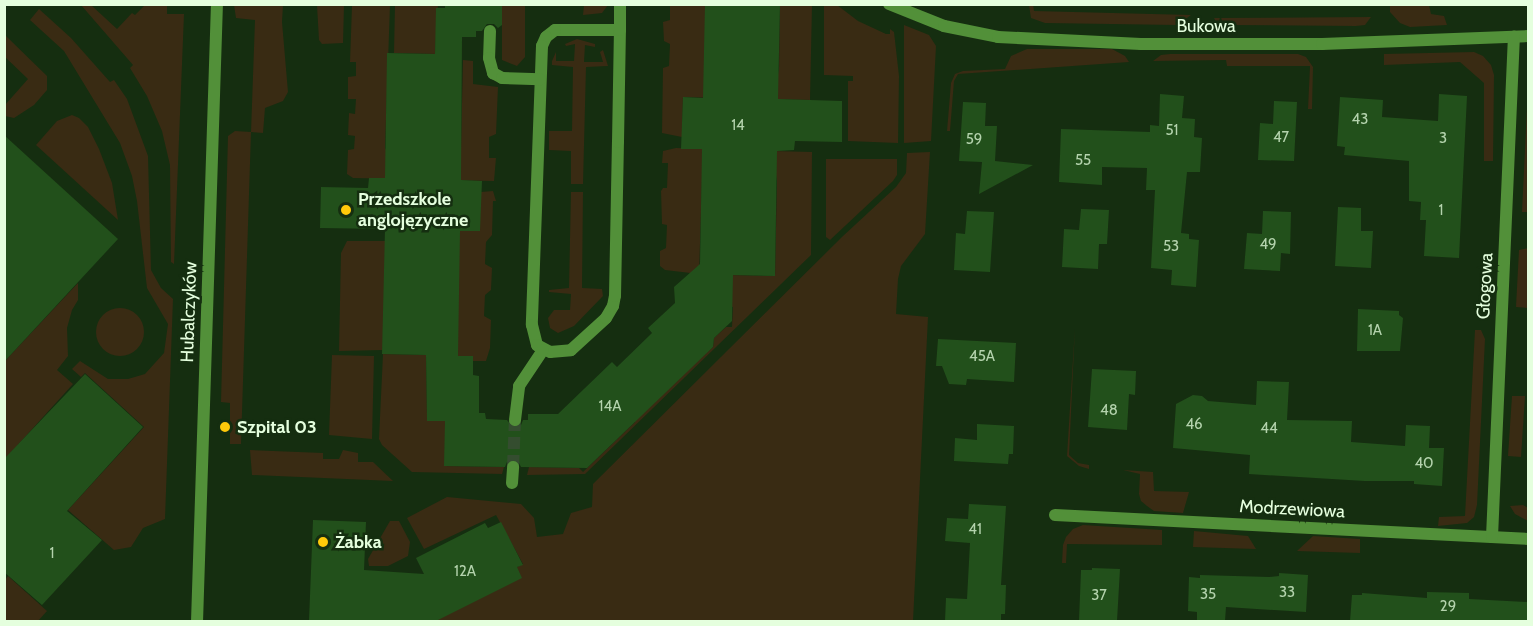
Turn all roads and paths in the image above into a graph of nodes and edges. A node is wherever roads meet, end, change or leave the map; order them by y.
1 (217, 4) edge
2 (620, 4) edge
3 (889, 4) edge
4 (620, 30) junction
5 (490, 31) dead end
6 (1514, 36) junction
7 (1528, 36) edge
8 (540, 79) junction
9 (543, 350) junction
10 (515, 420) tunnel mouth
11 (513, 467) tunnel mouth
12 (512, 483) dead end
13 (1055, 515) dead end
14 (1492, 537) junction
15 (1528, 539) edge
16 (197, 621) edge

1 - 16 street, Hubalczyków
2 - 4 street
3 - 6 street, Bukowa
4 - 8 street
4 - 9 street
5 - 8 street
6 - 7 street, Bukowa
6 - 14 street, Głogowa
8 - 9 street
9 - 10 street
11 - 12 street
13 - 14 street, Modrzewiowa
14 - 15 street, Modrzewiowa

